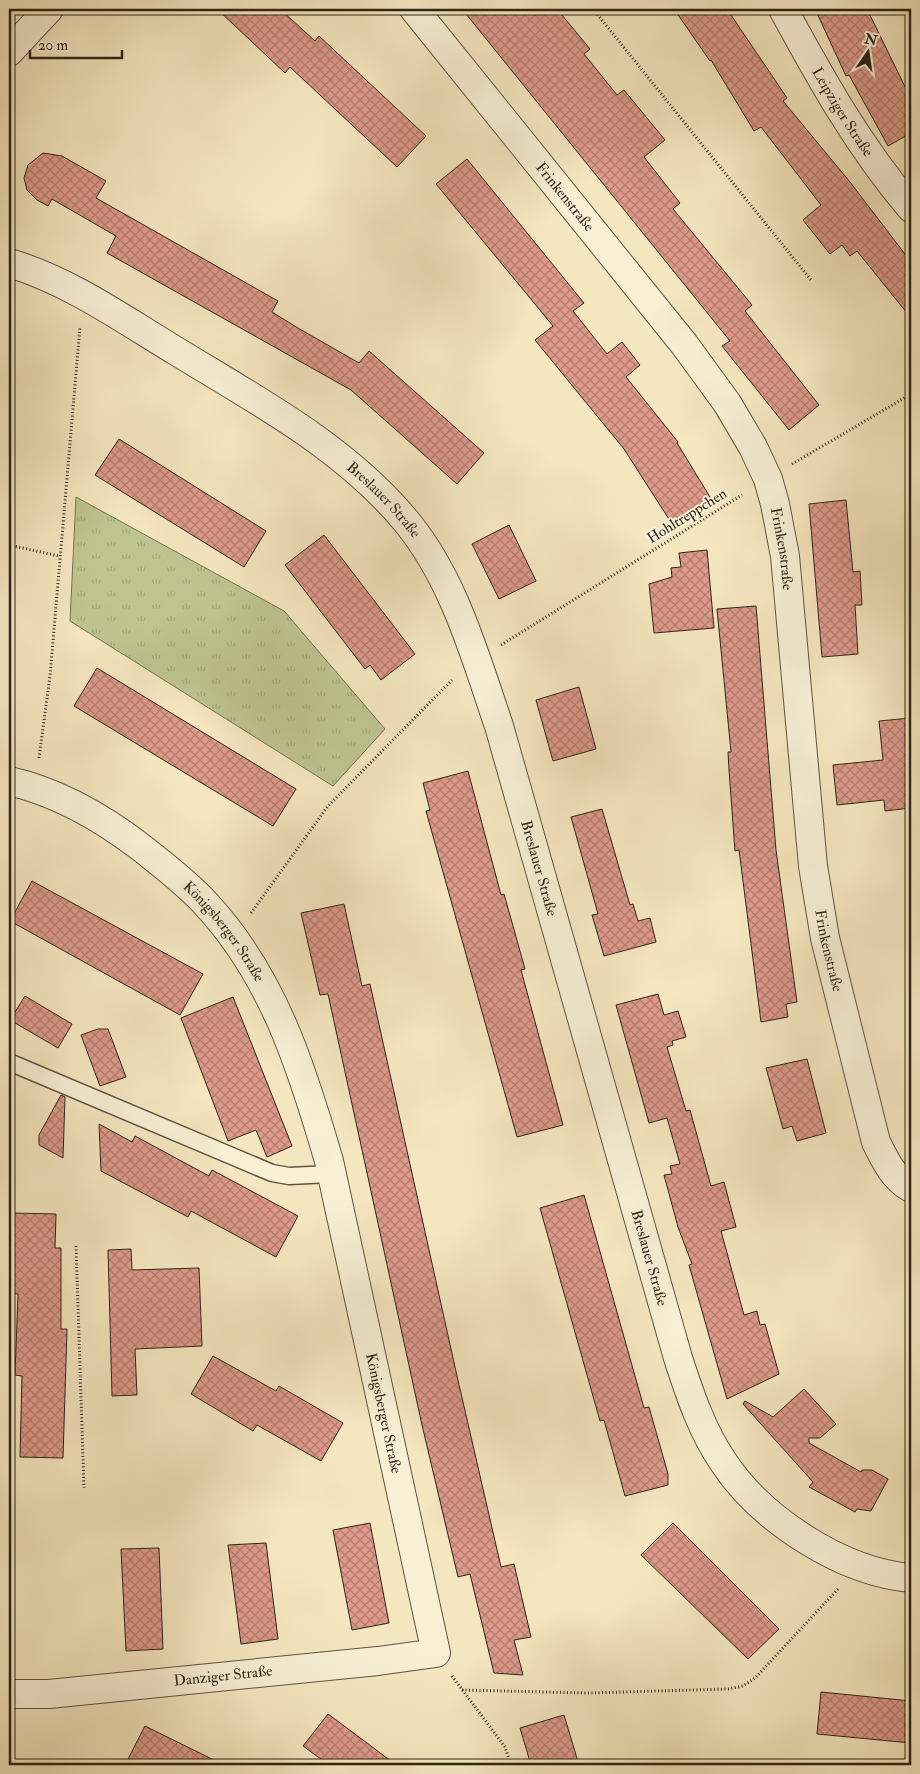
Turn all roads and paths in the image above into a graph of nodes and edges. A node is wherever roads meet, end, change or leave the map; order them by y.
1 (49, 9) edge
2 (414, 9) edge
3 (593, 9) edge
4 (784, 9) edge
5 (10, 47) edge
6 (911, 208) edge
7 (9, 263) edge
8 (811, 280) dead end
9 (83, 296) junction
10 (911, 394) edge
11 (768, 478) junction
12 (9, 545) edge
13 (59, 556) junction
14 (476, 657) junction
15 (22, 784) edge
16 (233, 938) junction
17 (9, 1062) edge
18 (331, 1174) junction
19 (911, 1188) edge
20 (76, 1246) dead end
21 (84, 1488) dead end
22 (911, 1578) edge
23 (839, 1589) dead end
24 (436, 1653) junction
25 (462, 1690) junction
26 (9, 1694) edge
27 (511, 1765) edge

1 - 5 street
2 - 11 street, Frinkenstraße
3 - 8 path
4 - 6 street, Leipziger Straße
7 - 9 street, Breslauer Straße
9 - 13 path
9 - 14 street, Breslauer Straße
10 - 11 path, Hohltreppchen
11 - 14 path, Hohltreppchen
11 - 19 street, Frinkenstraße
12 - 13 path
13 - 15 path
14 - 16 path, Hohltreppchen
14 - 22 street, Breslauer Straße
15 - 16 street, Königsberger Straße
16 - 18 street, Königsberger Straße
17 - 18 lane
18 - 24 street, Königsberger Straße
20 - 21 path
23 - 25 path
24 - 25 path
24 - 26 street, Danziger Straße
25 - 27 path

